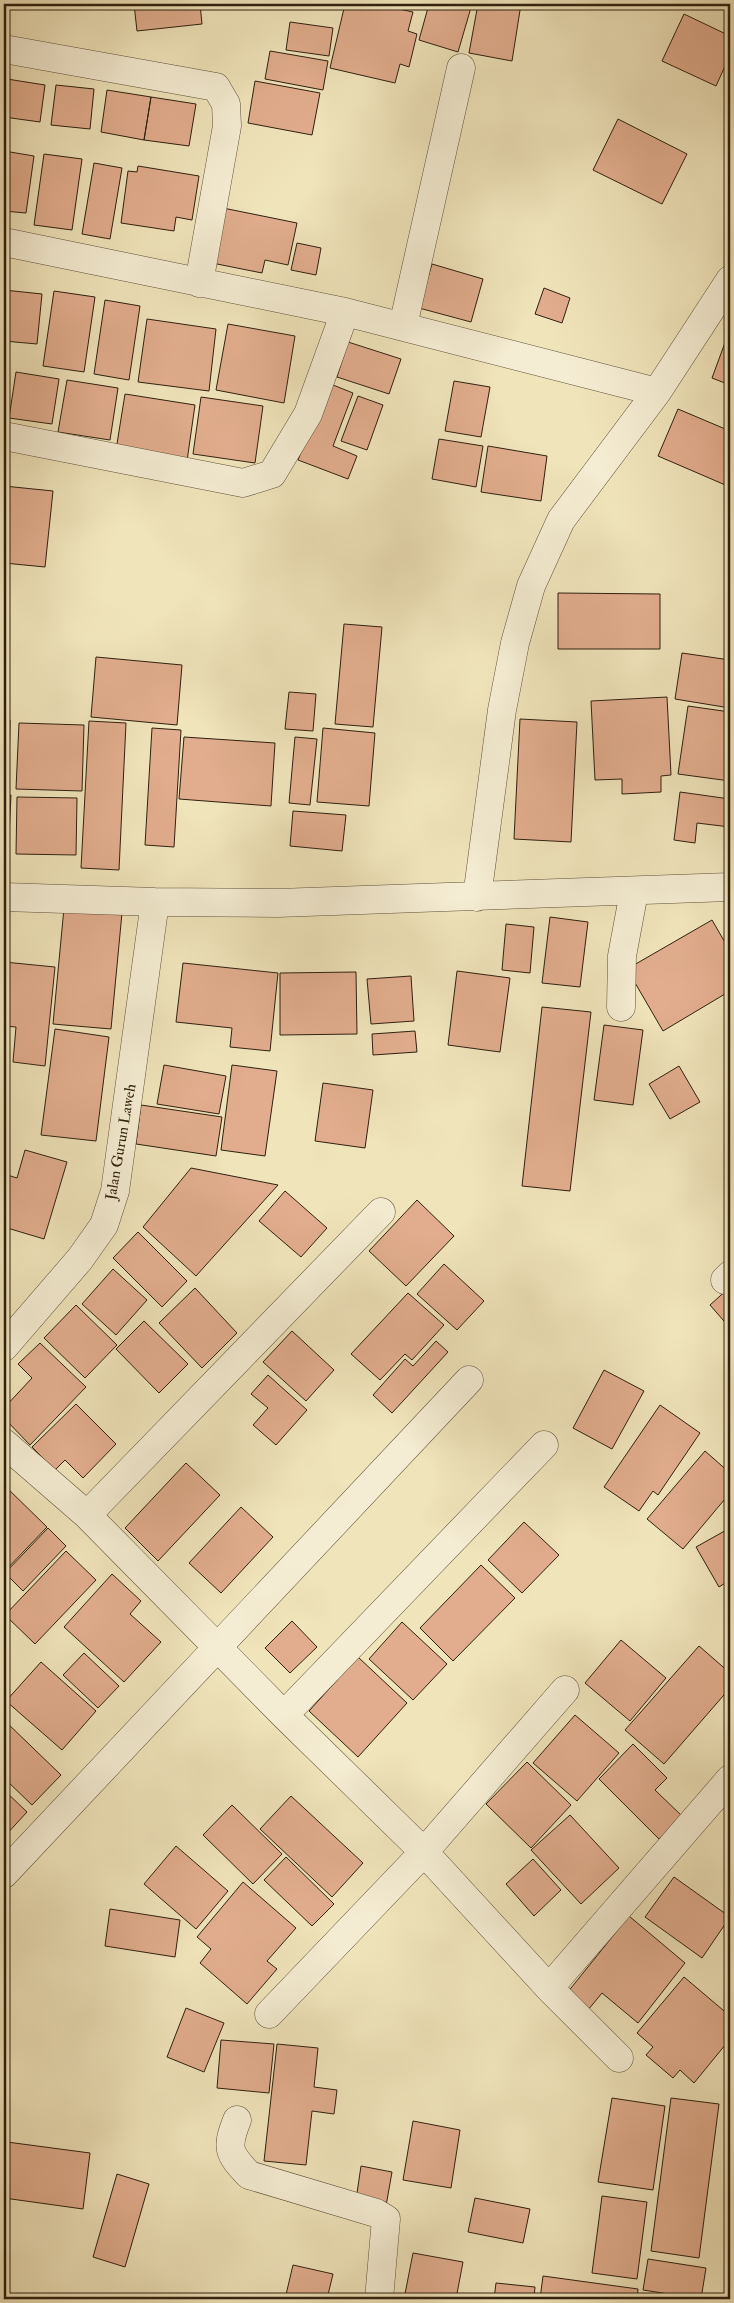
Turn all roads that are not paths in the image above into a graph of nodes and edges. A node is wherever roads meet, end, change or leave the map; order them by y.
1 (4, 49) edge
2 (461, 68) dead end
3 (4, 242) edge
4 (730, 280) edge
5 (199, 283) junction
6 (345, 312) junction
7 (403, 326) junction
8 (657, 392) junction
9 (4, 436) edge
10 (730, 887) edge
11 (634, 892) junction
12 (4, 897) edge
13 (477, 897) junction
14 (155, 902) junction
15 (621, 1007) dead end
16 (381, 1212) dead end
17 (4, 1347) edge
18 (469, 1380) dead end
19 (4, 1442) edge
20 (544, 1445) dead end
21 (87, 1515) junction
22 (218, 1646) junction
23 (565, 1690) dead end
24 (284, 1715) junction
25 (730, 1779) edge
26 (424, 1852) junction
27 (4, 1874) edge
28 (549, 1988) junction
29 (269, 2014) dead end
30 (619, 2058) dead end
31 (237, 2120) dead end
32 (379, 2299) edge

1 - 5 street
2 - 7 street
3 - 5 street
4 - 8 street
5 - 6 street
6 - 7 street
6 - 9 street
7 - 8 street
8 - 13 street
10 - 11 street
11 - 13 street
11 - 15 street
12 - 14 street
13 - 14 street
14 - 17 street, Jalan Gurun Laweh
16 - 21 street
18 - 22 street
19 - 21 street
20 - 24 street
21 - 22 street
22 - 24 street
22 - 27 street
23 - 26 street
24 - 26 street
25 - 28 street
26 - 28 street
26 - 29 street
28 - 30 street
31 - 32 street

